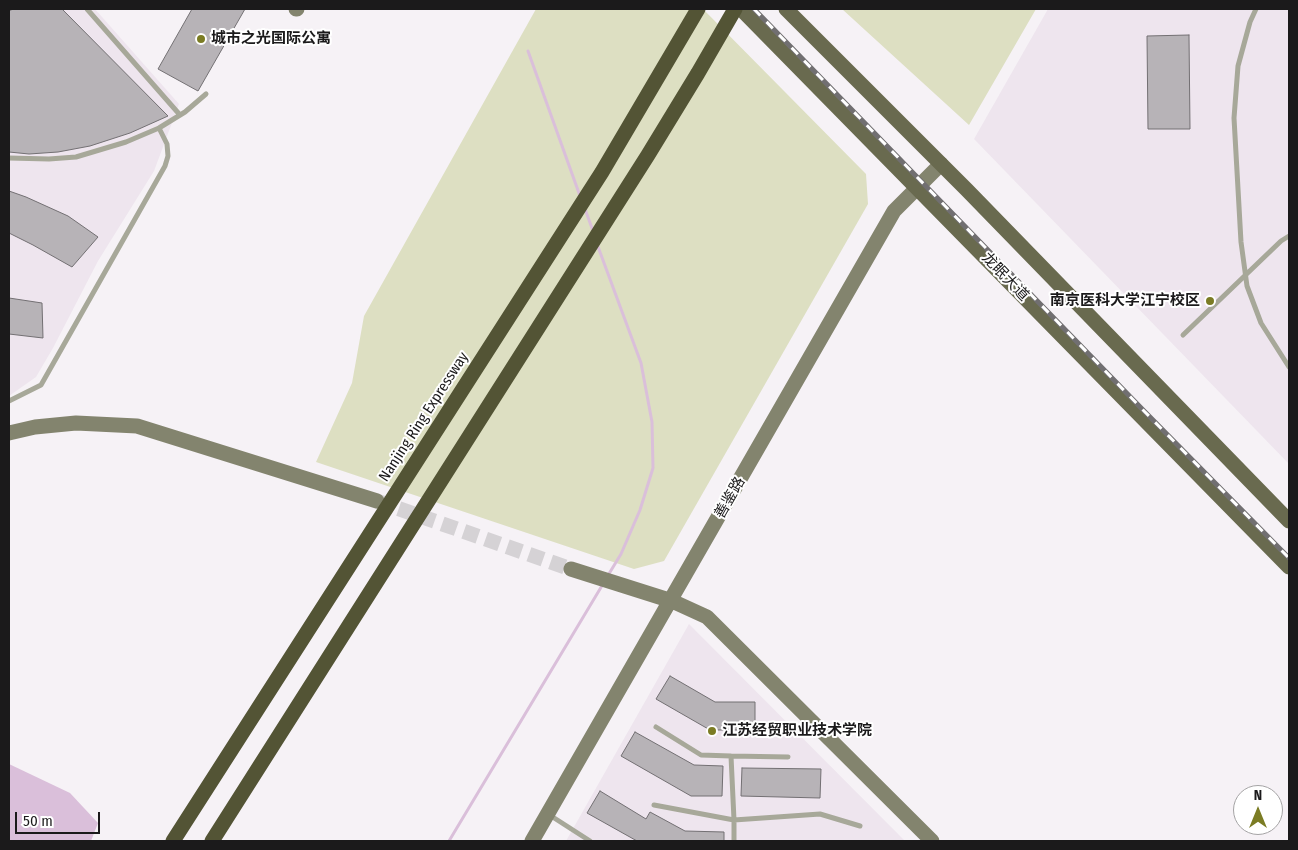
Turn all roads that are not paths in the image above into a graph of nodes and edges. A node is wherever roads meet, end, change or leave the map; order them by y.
1 (87, 9) edge
2 (698, 9) edge
3 (735, 9) edge
4 (741, 9) edge
5 (786, 9) edge
6 (1256, 9) edge
7 (206, 94) dead end
8 (180, 115) junction
9 (159, 128) junction
10 (9, 158) edge
11 (941, 164) junction
12 (918, 188) junction
13 (1289, 236) edge
14 (1245, 275) junction
15 (1183, 334) dead end
16 (1289, 367) edge
17 (9, 401) edge
18 (9, 433) edge
19 (377, 501) tunnel mouth
20 (1289, 520) edge
21 (1289, 567) edge
22 (571, 569) tunnel mouth
23 (672, 601) junction
24 (656, 727) dead end
25 (731, 756) junction
26 (788, 757) dead end
27 (654, 805) dead end
28 (548, 814) junction
29 (734, 820) junction
30 (860, 826) dead end
31 (173, 841) edge
32 (212, 841) edge
33 (532, 841) edge
34 (590, 841) edge
35 (734, 841) edge
36 (932, 841) edge

1 - 8 lane
2 - 31 highway, Nanjing Ring Expressway
3 - 32 highway
4 - 12 main road, 龙眠大道
5 - 11 main road
6 - 14 lane
7 - 8 lane
8 - 9 lane
9 - 10 lane
9 - 17 lane
11 - 12 street, 善鉴路
11 - 20 main road
12 - 21 main road, 龙眠大道
12 - 23 street, 善鉴路
13 - 14 lane
14 - 15 lane
14 - 16 lane
18 - 19 street
22 - 23 street
23 - 28 street, 善鉴路
23 - 36 street
24 - 25 lane
25 - 26 lane
25 - 29 lane
27 - 29 lane
28 - 33 street, 善鉴路
28 - 34 lane
29 - 30 lane
29 - 35 lane

